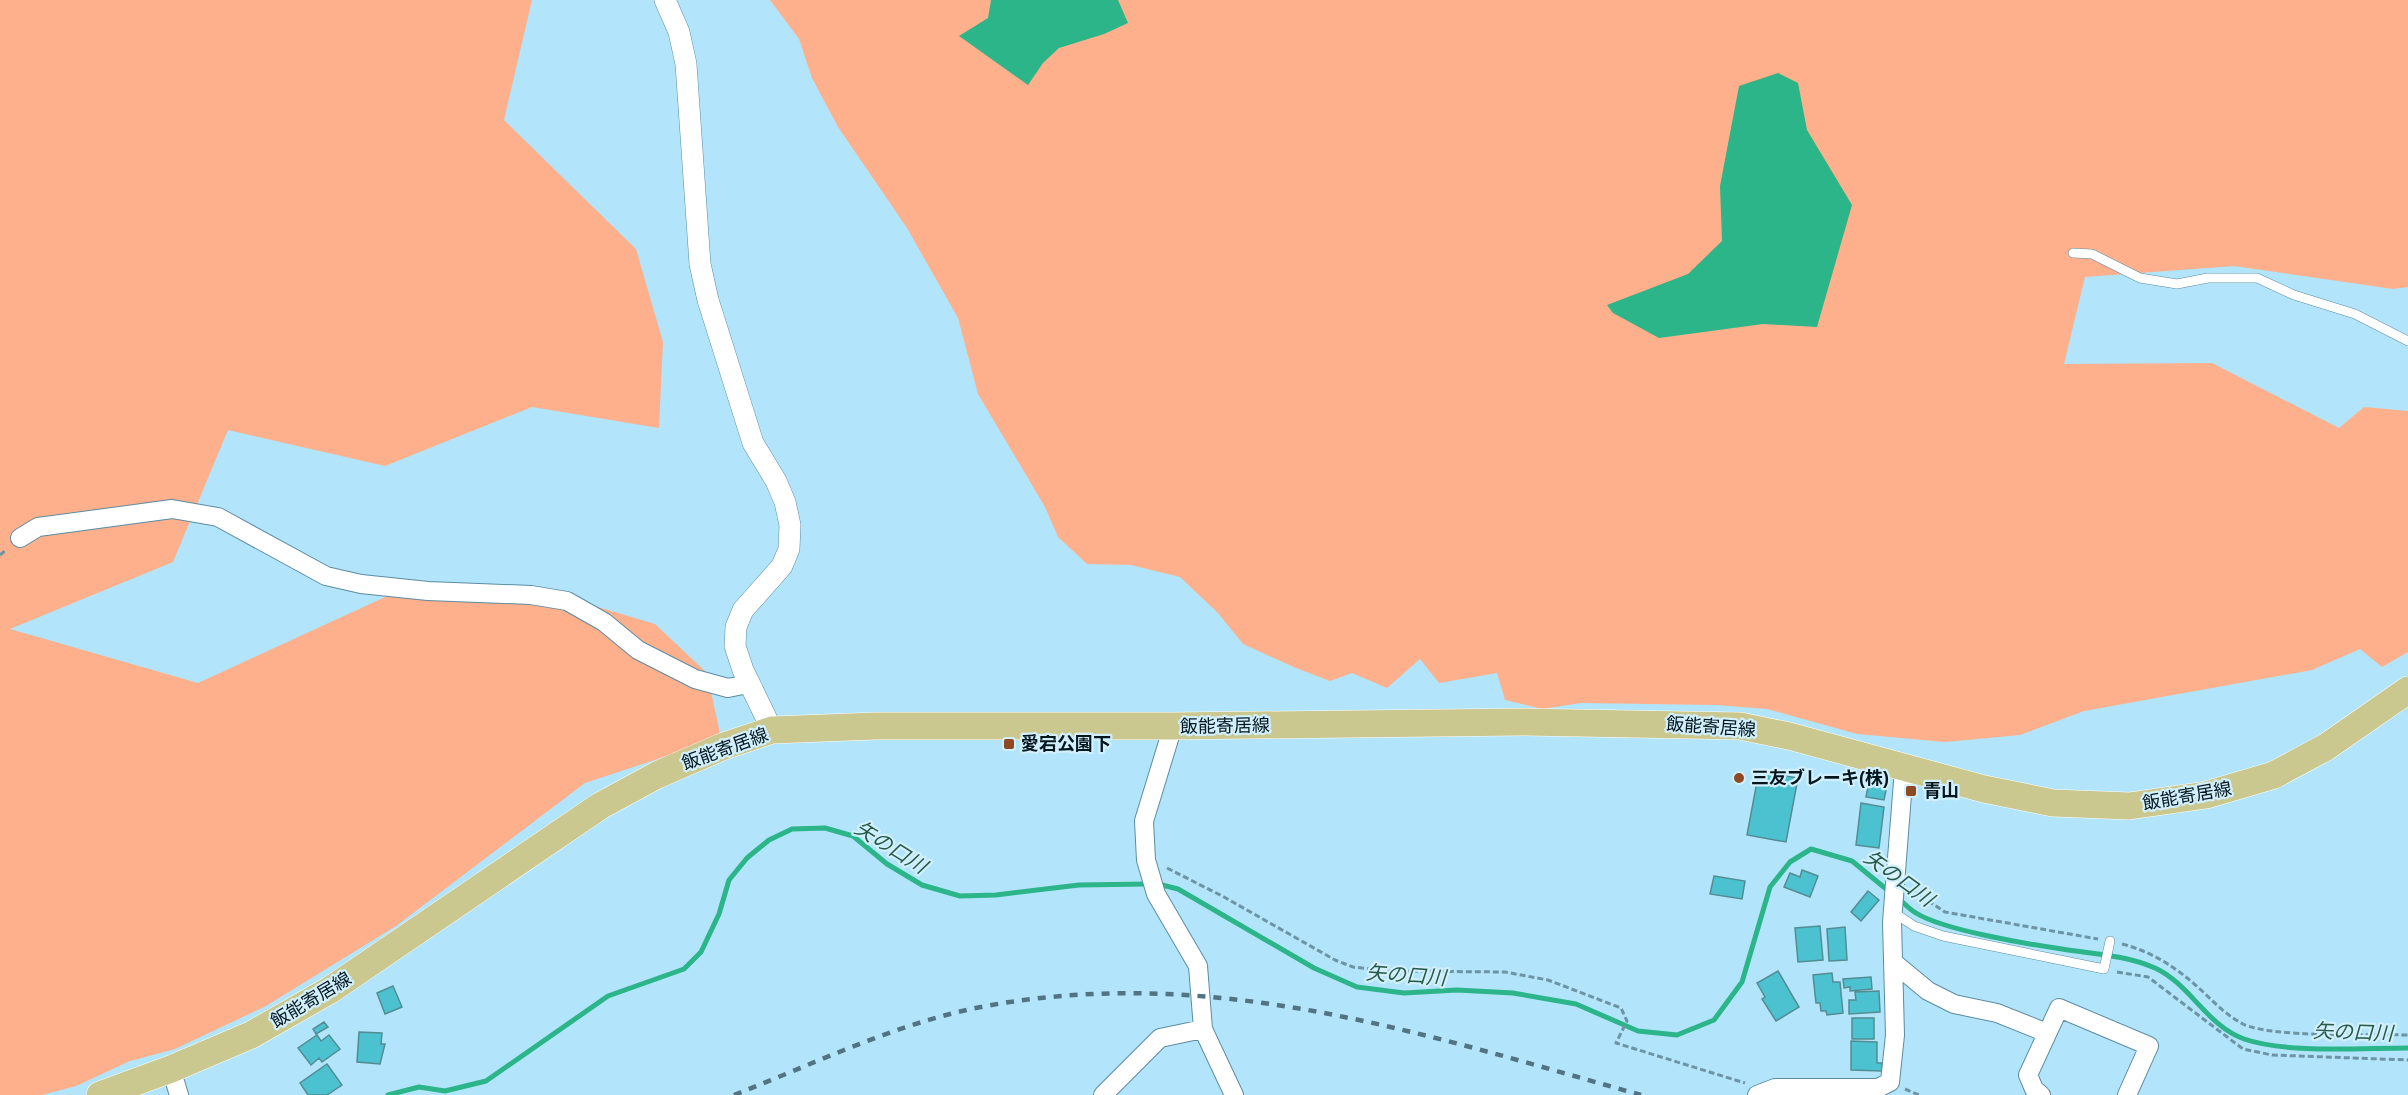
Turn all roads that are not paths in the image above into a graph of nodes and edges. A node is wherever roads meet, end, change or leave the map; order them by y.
1 (665, 0) edge
2 (2073, 253) dead end
3 (2408, 341) edge
4 (20, 538) dead end
5 (748, 684) junction
6 (2408, 690) edge
7 (1173, 726) junction
8 (772, 730) junction
9 (1905, 769) junction
10 (1893, 910) junction
11 (2109, 943) road end
12 (1893, 962) junction
13 (1203, 1029) junction
14 (2047, 1033) junction
15 (171, 1069) junction
16 (1762, 1092) edge
17 (100, 1095) edge
18 (179, 1095) edge
19 (1103, 1095) edge
20 (1234, 1095) edge
21 (2041, 1095) edge
22 (2127, 1095) edge

1 - 5 street
2 - 3 lane
4 - 5 street
5 - 8 street
6 - 9 main road, 飯能寄居線
7 - 8 main road, 飯能寄居線
7 - 9 main road, 飯能寄居線
7 - 13 street
8 - 15 main road, 飯能寄居線
9 - 10 street
10 - 11 lane
10 - 12 street
12 - 14 street
12 - 16 street
13 - 19 street
13 - 20 street
14 - 21 street
14 - 22 street
15 - 17 main road, 飯能寄居線
15 - 18 street

